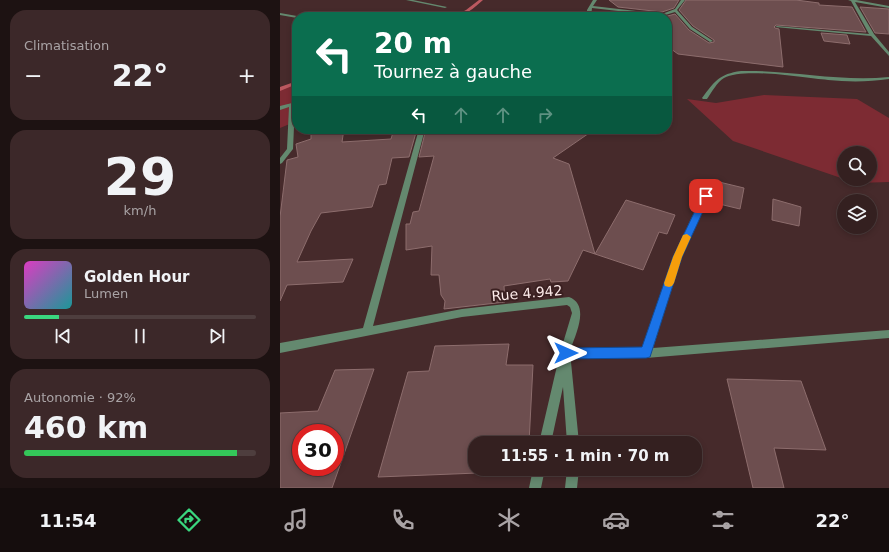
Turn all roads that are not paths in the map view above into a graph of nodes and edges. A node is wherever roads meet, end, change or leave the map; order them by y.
1 (408, 0) edge
2 (595, 0) edge
3 (683, 0) edge
4 (851, 0) edge
5 (445, 6) dead end
6 (889, 6) edge
7 (591, 7) junction
8 (676, 11) junction
9 (588, 12) edge
10 (648, 12) edge
11 (672, 12) edge
12 (280, 14) edge
13 (292, 16) edge
14 (777, 27) dead end
15 (872, 35) junction
16 (711, 41) dead end
17 (889, 55) edge
18 (889, 78) edge
19 (705, 98) dead end
20 (280, 108) edge
21 (421, 134) edge
22 (280, 162) edge
23 (706, 196) dead end
24 (367, 330) junction
25 (889, 334) edge
26 (280, 348) edge
27 (566, 353) junction
28 (646, 353) junction
29 (547, 436) edge
30 (572, 436) edge
31 (538, 476) edge
32 (572, 476) edge
33 (535, 488) edge
34 (571, 488) edge

1 - 5 street
2 - 7 street
3 - 8 street
4 - 6 street
4 - 15 street
7 - 9 street
7 - 10 street
8 - 11 street
8 - 16 street
12 - 13 street
14 - 15 street
15 - 17 street
18 - 19 street
20 - 22 street
21 - 24 street
23 - 28 street
24 - 26 street, Rue 4.942
24 - 27 street, Rue 4.942
25 - 28 street
27 - 28 street
27 - 29 street
27 - 30 street
31 - 33 street
32 - 34 street

